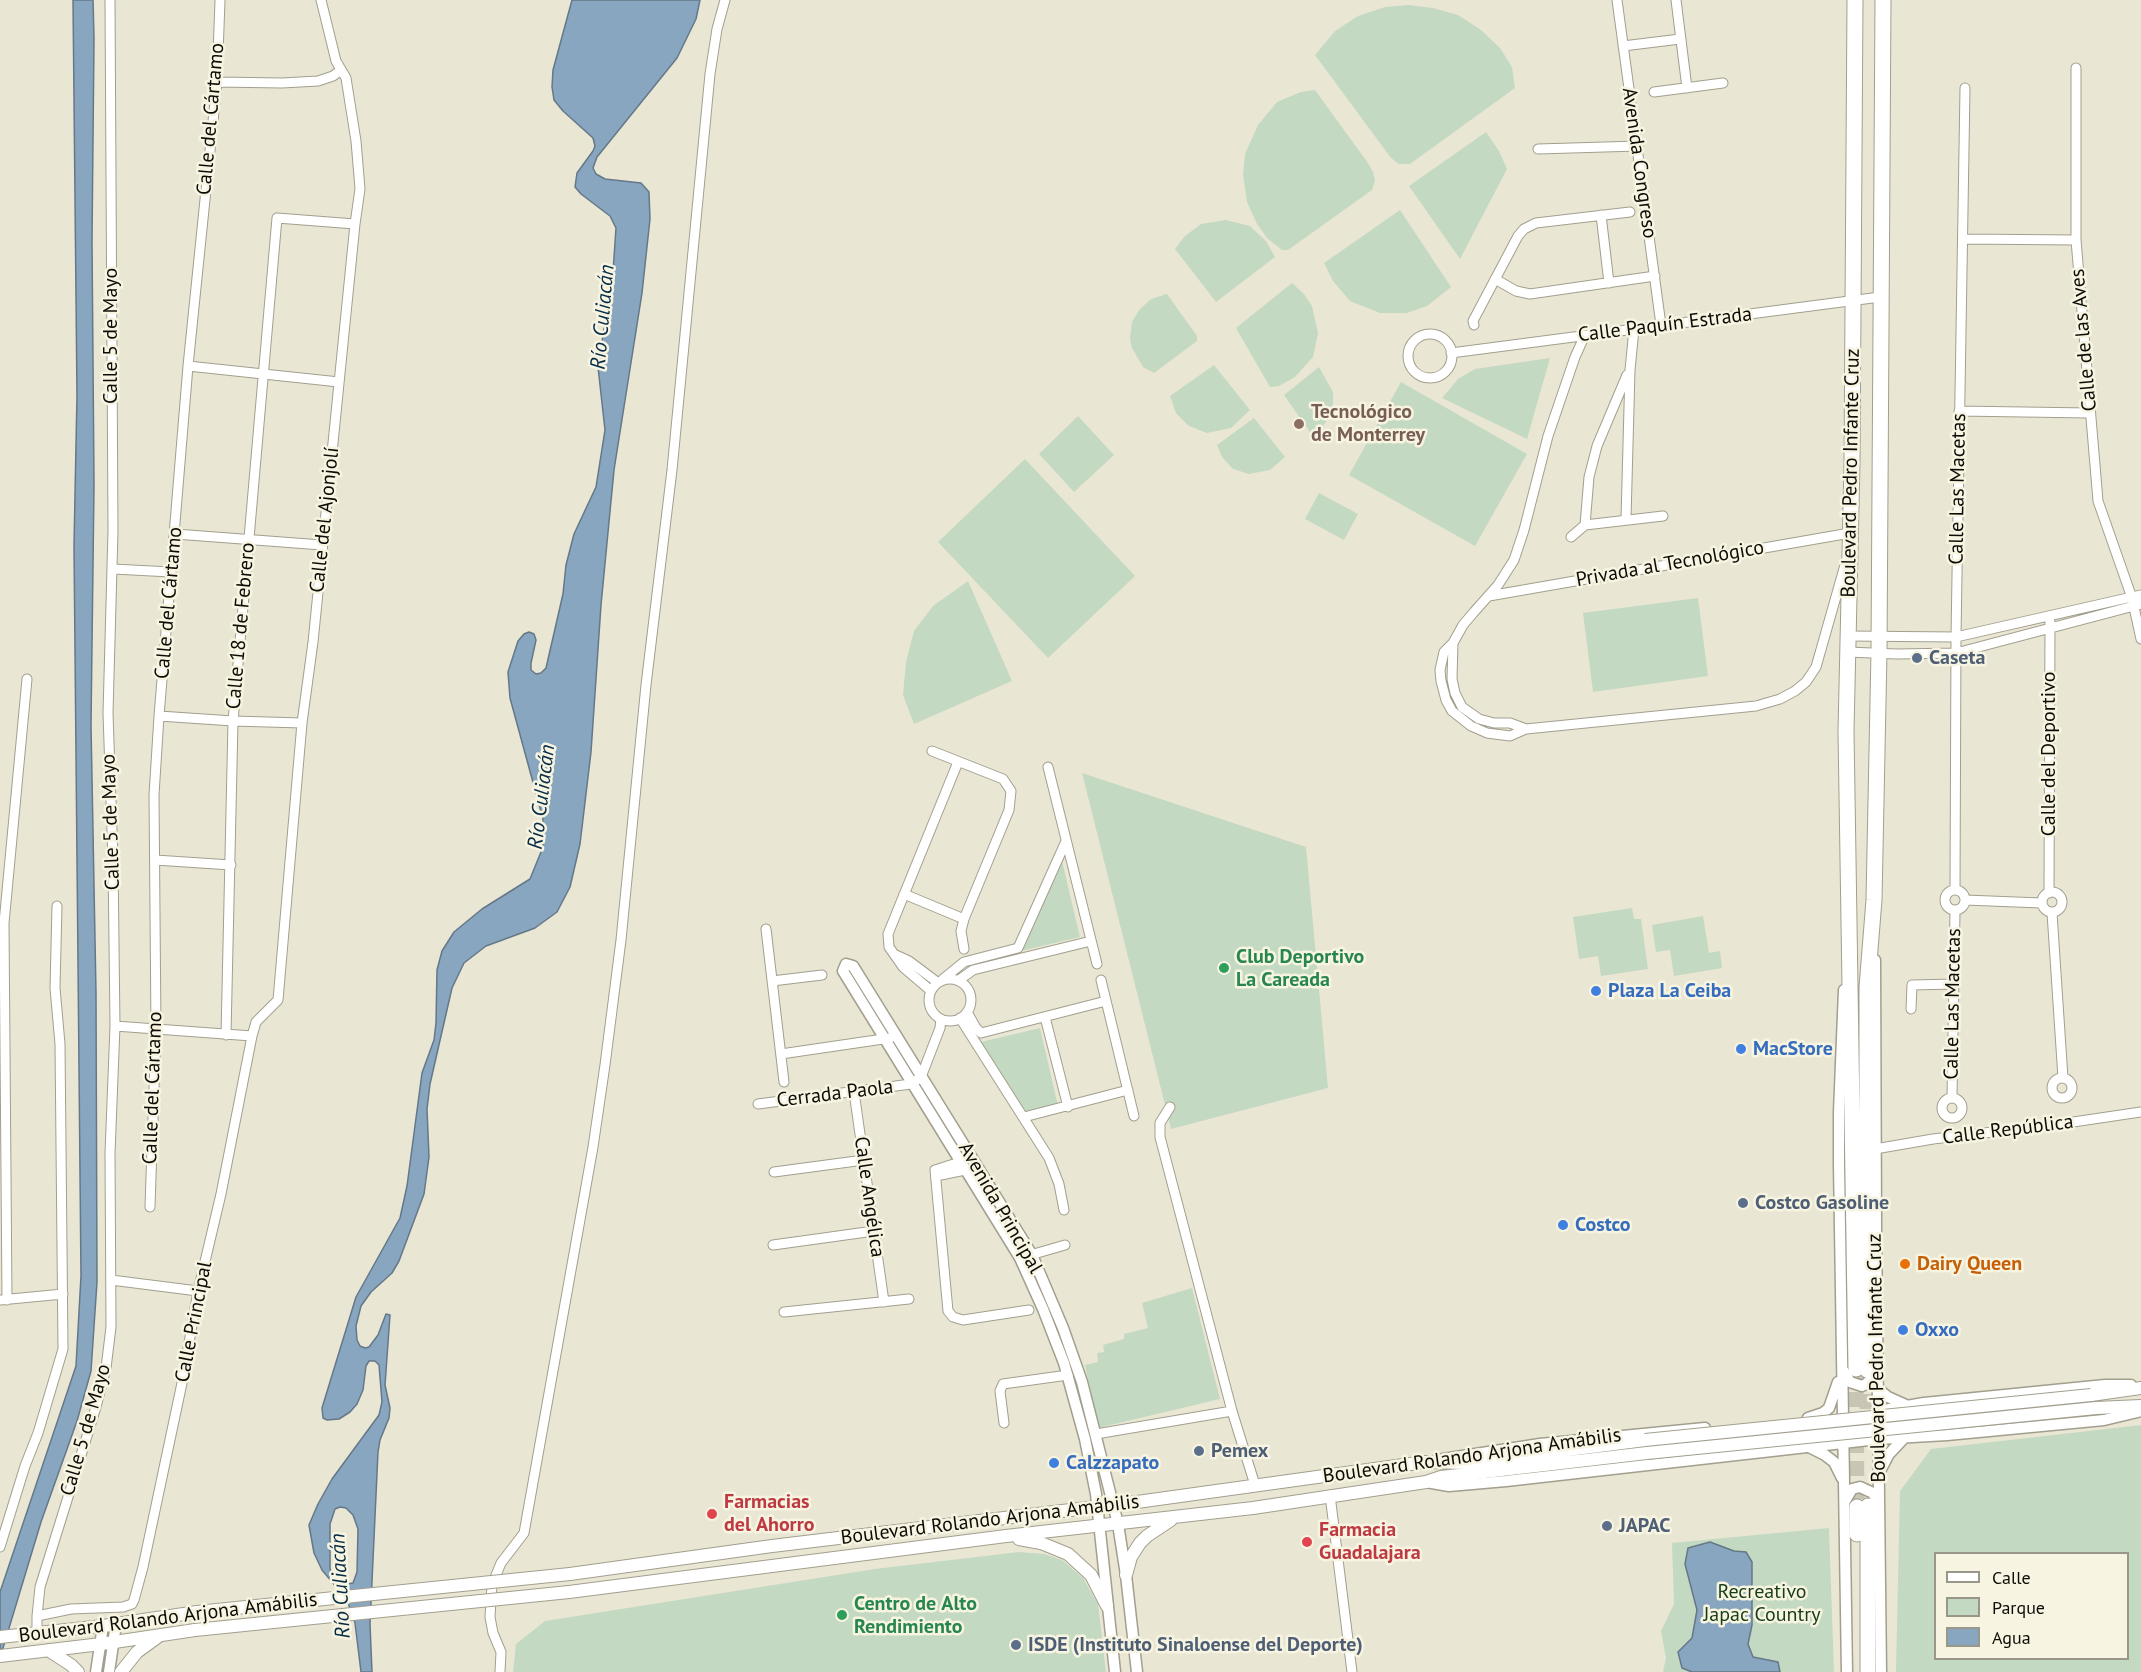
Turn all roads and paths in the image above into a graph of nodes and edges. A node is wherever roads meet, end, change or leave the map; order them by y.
1 (110, 0) edge
2 (220, 0) edge
3 (321, 0) edge
4 (725, 0) edge
5 (1617, 0) edge
6 (1676, 0) edge
7 (1855, 0) edge
8 (1883, 0) edge
9 (1680, 39) junction
10 (1623, 46) junction
11 (2076, 68) dead end
12 (341, 70) junction
13 (217, 82) junction
14 (1723, 83) dead end
15 (1687, 88) junction
16 (1965, 88) dead end
17 (1654, 92) dead end
18 (1638, 146) junction
19 (1538, 149) dead end
20 (1630, 212) dead end
21 (1601, 215) junction
22 (355, 224) junction
23 (1964, 239) junction
24 (2076, 240) junction
25 (1655, 276) junction
26 (1495, 279) junction
27 (1609, 282) junction
28 (1880, 297) junction
29 (1853, 300) junction
30 (1474, 325) dead end
31 (1661, 325) junction
32 (1634, 329) junction
33 (1585, 335) junction
34 (1451, 353) junction
35 (188, 366) junction
36 (1630, 370) junction
37 (264, 374) junction
38 (339, 382) junction
39 (1959, 411) junction
40 (2089, 412) junction
41 (1663, 516) dead end
42 (1626, 519) junction
43 (1585, 525) junction
44 (175, 534) junction
45 (1571, 537) dead end
46 (1850, 538) junction
47 (249, 539) junction
48 (322, 545) junction
49 (113, 568) junction
50 (171, 572) junction
51 (1489, 596) junction
52 (2137, 601) edge
53 (2049, 615) junction
54 (2050, 627) junction
55 (1879, 636) junction
56 (1956, 637) junction
57 (2141, 639) edge
58 (1847, 644) junction
59 (1879, 652) junction
60 (1956, 652) junction
61 (27, 679) dead end
62 (159, 716) junction
63 (233, 721) junction
64 (302, 723) junction
65 (932, 751) dead end
66 (958, 762) junction
67 (1048, 767) dead end
68 (1066, 841) junction
69 (155, 860) junction
70 (231, 865) junction
71 (1955, 890) junction
72 (2049, 892) junction
73 (904, 894) junction
74 (1874, 900) junction
75 (1965, 900) junction
76 (2042, 903) junction
77 (57, 906) dead end
78 (1955, 911) junction
79 (2052, 913) junction
80 (964, 919) junction
81 (2, 922) edge
82 (766, 929) dead end
83 (1091, 942) junction
84 (964, 949) dead end
85 (1019, 953) junction
86 (894, 954) junction
87 (1097, 964) dead end
88 (849, 971) dead end
89 (822, 975) dead end
90 (959, 980) junction
91 (1101, 980) dead end
92 (772, 981) junction
93 (940, 981) junction
94 (1954, 984) junction
95 (930, 990) junction
96 (1106, 1001) junction
97 (1911, 1009) dead end
98 (964, 1015) junction
99 (1045, 1017) junction
100 (941, 1019) junction
101 (116, 1026) junction
102 (156, 1030) junction
103 (226, 1035) junction
104 (252, 1036) junction
105 (977, 1036) junction
106 (890, 1038) junction
107 (781, 1054) junction
108 (921, 1077) junction
109 (2062, 1078) dead end
110 (784, 1082) dead end
111 (911, 1084) junction
112 (1128, 1090) junction
113 (854, 1092) junction
114 (1952, 1098) dead end
115 (758, 1104) dead end
116 (1068, 1107) junction
117 (1170, 1107) dead end
118 (2141, 1112) edge
119 (1134, 1116) dead end
120 (3, 1117) edge
121 (1024, 1118) junction
122 (1875, 1149) junction
123 (864, 1160) junction
124 (962, 1166) junction
125 (774, 1172) dead end
126 (150, 1207) dead end
127 (1064, 1210) dead end
128 (874, 1231) junction
129 (773, 1245) dead end
130 (1065, 1245) dead end
131 (1032, 1255) junction
132 (1020, 1258) junction
133 (111, 1280) junction
134 (198, 1291) junction
135 (63, 1294) junction
136 (909, 1299) dead end
137 (4, 1300) edge
138 (884, 1302) junction
139 (1029, 1310) dead end
140 (784, 1312) dead end
141 (1857, 1370) junction
142 (1068, 1375) junction
143 (2141, 1387) edge
144 (1877, 1388) junction
145 (2141, 1406) edge
146 (1908, 1407) junction
147 (1232, 1411) junction
148 (1878, 1411) junction
149 (2141, 1412) edge
150 (1843, 1415) junction
151 (1808, 1418) junction
152 (1004, 1423) dead end
153 (1096, 1434) junction
154 (1905, 1437) junction
155 (1878, 1439) junction
156 (1844, 1443) junction
157 (1646, 1446) junction
158 (1809, 1447) junction
159 (1425, 1462) junction
160 (1467, 1469) junction
161 (1426, 1482) junction
162 (1844, 1482) junction
163 (1879, 1483) junction
164 (1256, 1485) junction
165 (1330, 1495) junction
166 (1113, 1505) junction
167 (1862, 1505) junction
168 (1098, 1507) junction
169 (1176, 1517) junction
170 (1118, 1524) junction
171 (1099, 1525) junction
172 (1006, 1536) junction
173 (0, 1546) edge
174 (1126, 1575) junction
175 (1107, 1606) junction
176 (36, 1616) junction
177 (116, 1624) junction
178 (103, 1626) junction
179 (37, 1633) junction
180 (161, 1634) junction
181 (0, 1637) edge
182 (107, 1643) junction
183 (48, 1650) junction
184 (6, 1656) edge
185 (78, 1672) edge
186 (96, 1672) edge
187 (110, 1672) edge
188 (121, 1672) edge
189 (500, 1672) edge
190 (1115, 1672) edge
191 (1137, 1672) edge
192 (1352, 1672) edge
193 (1847, 1672) edge
194 (1858, 1672) edge
195 (1868, 1672) edge
196 (1881, 1672) edge

1 - 49 street, Calle 5 de Mayo
2 - 13 street, Calle del Cártamo
3 - 12 street, Calle del Ajonjolí
4 - 189 street
5 - 10 street, Avenida Congreso
6 - 9 street
7 - 29 highway, Boulevard Pedro Infante Cruz
8 - 28 highway, Boulevard Pedro Infante Cruz
9 - 10 street
9 - 15 street
10 - 18 street, Avenida Congreso
11 - 24 street, Calle de las Aves
12 - 13 street
12 - 22 street, Calle del Ajonjolí
13 - 35 street, Calle del Cártamo
14 - 15 street
15 - 17 street
16 - 23 street, Calle Las Macetas
18 - 19 street
18 - 25 street, Avenida Congreso
20 - 21 street
21 - 26 street
21 - 27 street
22 - 37 street, Calle 18 de Febrero
22 - 38 street, Calle del Ajonjolí
23 - 24 street
23 - 39 street, Calle Las Macetas
24 - 40 street, Calle de las Aves
25 - 27 street
25 - 31 street, Avenida Congreso
26 - 27 street
26 - 30 street
28 - 29 street, Calle Paquín Estrada
28 - 55 highway, Boulevard Pedro Infante Cruz
29 - 31 street, Calle Paquín Estrada
29 - 46 highway, Boulevard Pedro Infante Cruz
31 - 32 street, Calle Paquín Estrada
32 - 33 street, Calle Paquín Estrada
32 - 36 street
33 - 34 street, Calle Paquín Estrada
33 - 51 street
34 - 34 street
35 - 37 street
35 - 44 street, Calle del Cártamo
36 - 42 street
36 - 43 street
37 - 38 street
37 - 47 street, Calle 18 de Febrero
38 - 48 street, Calle del Ajonjolí
39 - 40 street
39 - 56 street, Calle Las Macetas
40 - 52 street, Calle de las Aves
41 - 42 street
42 - 43 street
43 - 45 street
44 - 47 street
44 - 50 street, Calle del Cártamo
46 - 51 street, Privada al Tecnológico
46 - 51 street
46 - 58 highway, Boulevard Pedro Infante Cruz
47 - 48 street
47 - 63 street, Calle 18 de Febrero
48 - 64 street, Calle del Ajonjolí
49 - 50 street
49 - 101 street, Calle 5 de Mayo
50 - 62 street, Calle del Cártamo
52 - 53 street
52 - 54 street
52 - 57 street, Calle de las Aves
53 - 54 street, Calle del Deportivo
53 - 56 street
54 - 60 street
54 - 72 street, Calle del Deportivo
55 - 56 street
55 - 58 street
55 - 59 highway, Boulevard Pedro Infante Cruz
56 - 60 street, Calle Las Macetas
58 - 59 street
58 - 141 highway, Boulevard Pedro Infante Cruz
59 - 60 street
59 - 74 highway, Boulevard Pedro Infante Cruz
60 - 71 street, Calle Las Macetas
61 - 81 street
62 - 63 street
62 - 69 street, Calle del Cártamo
63 - 64 street
63 - 70 street, Calle 18 de Febrero
64 - 104 street, Calle del Ajonjolí
65 - 66 street
66 - 73 street
66 - 80 street
67 - 68 street
68 - 83 street
68 - 85 street
69 - 70 street
69 - 102 street, Calle del Cártamo
70 - 103 street, Calle 18 de Febrero
71 - 75 street
71 - 78 street
72 - 76 street
72 - 79 street
73 - 80 street
73 - 86 street
74 - 122 street, Boulevard Pedro Infante Cruz
74 - 141 highway, Boulevard Pedro Infante Cruz
75 - 76 street
75 - 78 street
76 - 79 street
77 - 135 street
78 - 94 street, Calle Las Macetas
79 - 109 street
80 - 84 street
81 - 120 street
82 - 92 street
83 - 85 street
83 - 87 street
85 - 90 street
85 - 93 street
86 - 93 street
86 - 95 street
88 - 106 street, Avenida Principal
89 - 92 street
90 - 93 street
90 - 98 street
91 - 96 street
92 - 107 street
93 - 95 street
94 - 97 street
94 - 114 street, Calle Las Macetas
95 - 100 street
96 - 99 street
96 - 112 street
98 - 100 street
98 - 105 street
99 - 105 street
99 - 116 street
100 - 108 street
101 - 102 street
101 - 133 street, Calle 5 de Mayo
102 - 103 street
102 - 126 street, Calle del Cártamo
103 - 104 street
104 - 134 street, Calle Principal
105 - 121 street
106 - 107 street
106 - 108 street, Avenida Principal
106 - 111 street, Avenida Principal
107 - 110 street
108 - 111 street
108 - 131 street, Avenida Principal
111 - 113 street, Cerrada Paola
111 - 124 street, Avenida Principal
112 - 116 street
112 - 119 street
113 - 115 street, Cerrada Paola
113 - 123 street, Calle Angélica
116 - 121 street
117 - 147 street
118 - 122 street, Calle República
120 - 137 street
121 - 127 street
122 - 141 street, Boulevard Pedro Infante Cruz
123 - 125 street
123 - 128 street, Calle Angélica
124 - 132 street, Avenida Principal
124 - 139 street
128 - 129 street
128 - 138 street, Calle Angélica
130 - 131 street
131 - 132 street
131 - 153 street, Avenida Principal
132 - 142 street, Avenida Principal
133 - 134 street
133 - 176 street, Calle 5 de Mayo
134 - 176 street, Calle Principal
135 - 137 street
135 - 173 street
136 - 138 street
138 - 140 street
141 - 144 street, Boulevard Pedro Infante Cruz
141 - 150 street, Boulevard Pedro Infante Cruz
141 - 151 street
142 - 152 street
142 - 168 street, Avenida Principal
143 - 146 street, Boulevard Rolando Arjona Amábilis
143 - 157 main road, bridge
144 - 146 street
144 - 148 street, Boulevard Pedro Infante Cruz
145 - 157 main road, bridge
146 - 148 street, Boulevard Rolando Arjona Amábilis
147 - 153 street
147 - 164 street
148 - 150 street, Boulevard Rolando Arjona Amábilis
148 - 155 street, Boulevard Pedro Infante Cruz
149 - 154 street, Boulevard Rolando Arjona Amábilis
150 - 151 street, Boulevard Rolando Arjona Amábilis
150 - 156 street, Boulevard Pedro Infante Cruz
151 - 159 street, Boulevard Rolando Arjona Amábilis
153 - 166 street, Avenida Principal
154 - 155 street, Boulevard Rolando Arjona Amábilis
154 - 163 street
155 - 156 street, Boulevard Rolando Arjona Amábilis
155 - 163 street, Boulevard Pedro Infante Cruz
156 - 158 street, Boulevard Rolando Arjona Amábilis
156 - 162 street, Boulevard Pedro Infante Cruz
157 - 160 main road, Boulevard Rolando Arjona Amábilis
158 - 161 street, Boulevard Rolando Arjona Amábilis
158 - 162 street
159 - 160 main road
159 - 164 main road, Boulevard Rolando Arjona Amábilis
160 - 161 main road
161 - 165 main road, Boulevard Rolando Arjona Amábilis
162 - 167 street, Boulevard Pedro Infante Cruz
163 - 167 street, Boulevard Pedro Infante Cruz
164 - 166 main road, Boulevard Rolando Arjona Amábilis
165 - 169 main road, Boulevard Rolando Arjona Amábilis
165 - 192 street
166 - 168 main road, Boulevard Rolando Arjona Amábilis
166 - 170 street, Avenida Principal
167 - 193 street, Boulevard Pedro Infante Cruz
167 - 194 highway, Boulevard Pedro Infante Cruz
167 - 195 highway, Boulevard Pedro Infante Cruz
167 - 196 street, Boulevard Pedro Infante Cruz
168 - 171 street, Avenida Principal
168 - 177 main road, Boulevard Rolando Arjona Amábilis, bridge
169 - 170 main road, Boulevard Rolando Arjona Amábilis
169 - 174 main road
170 - 171 main road, Boulevard Rolando Arjona Amábilis
170 - 174 street, Avenida Principal
171 - 172 main road, Boulevard Rolando Arjona Amábilis
171 - 175 street, Avenida Principal
172 - 175 main road
172 - 180 main road, Boulevard Rolando Arjona Amábilis, bridge
174 - 191 street, Avenida Principal
175 - 190 street, Avenida Principal
176 - 179 street, Calle 5 de Mayo
177 - 178 main road, Boulevard Rolando Arjona Amábilis
177 - 182 street
178 - 179 main road, Boulevard Rolando Arjona Amábilis
178 - 182 street
179 - 181 main road, Boulevard Rolando Arjona Amábilis
180 - 182 main road, Boulevard Rolando Arjona Amábilis
180 - 188 main road
182 - 183 main road, Boulevard Rolando Arjona Amábilis
182 - 186 street
182 - 187 street
183 - 184 main road, Boulevard Rolando Arjona Amábilis
183 - 185 main road

